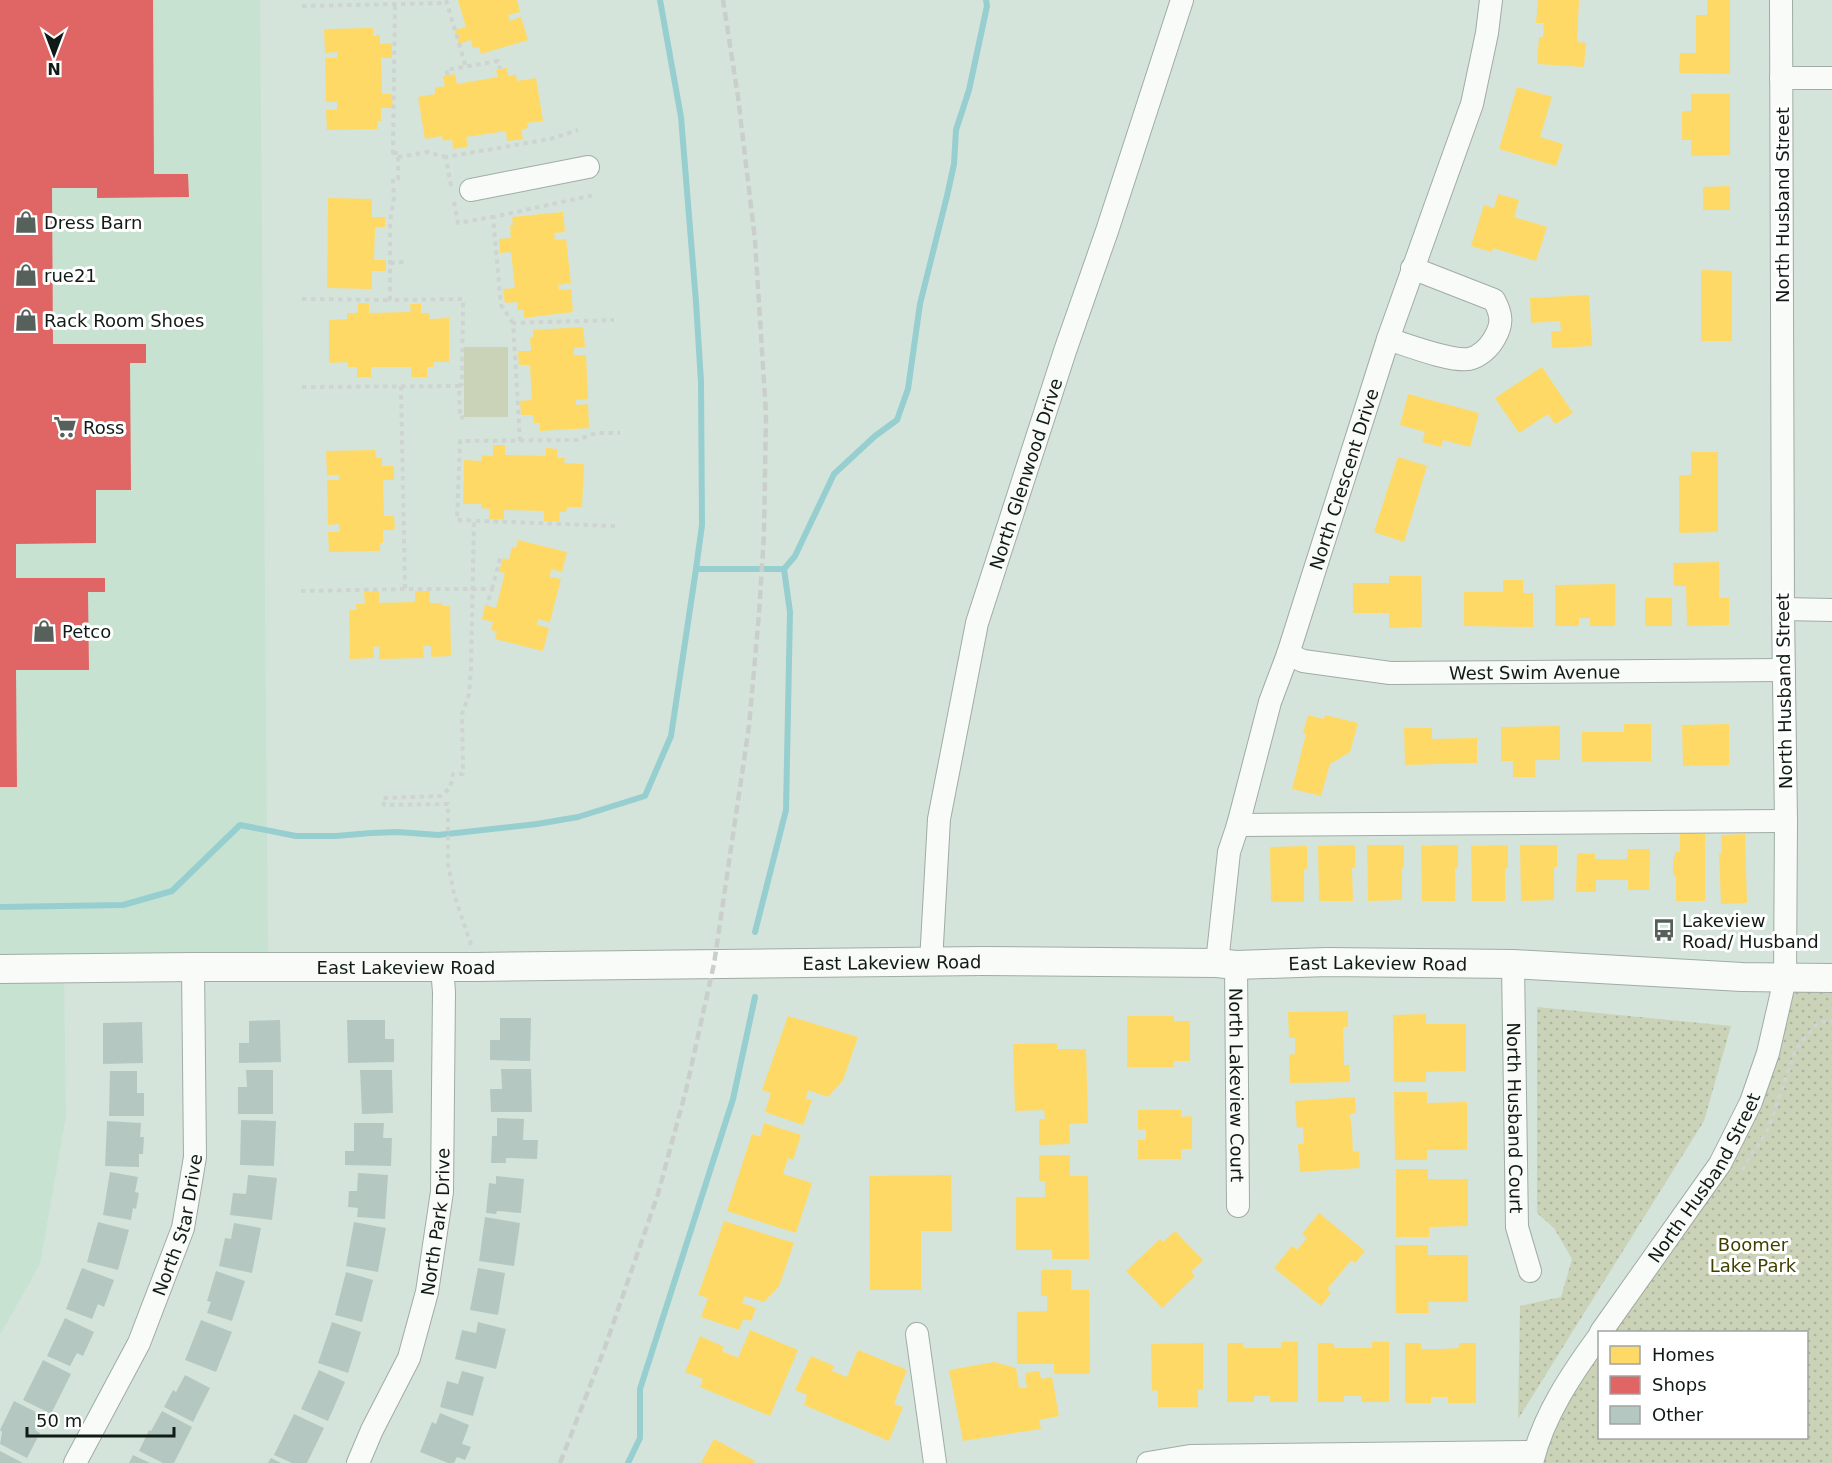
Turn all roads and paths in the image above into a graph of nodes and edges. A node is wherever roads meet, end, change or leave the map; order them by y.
1 (1182, 0) edge
2 (1491, 0) edge
3 (1781, 0) edge
4 (447, 1) edge
5 (395, 4) junction
6 (302, 6) dead end
7 (466, 67) junction
8 (500, 69) dead end
9 (448, 75) dead end
10 (1781, 78) junction
11 (1832, 78) edge
12 (446, 157) dead end
13 (398, 158) junction
14 (588, 167) dead end
15 (471, 190) dead end
16 (594, 195) dead end
17 (390, 262) junction
18 (405, 262) dead end
19 (1412, 268) junction
20 (302, 299) dead end
21 (390, 300) junction
22 (614, 320) dead end
23 (513, 323) junction
24 (1388, 339) junction
25 (401, 386) junction
26 (459, 386) junction
27 (302, 387) dead end
28 (464, 417) dead end
29 (620, 433) dead end
30 (520, 441) junction
31 (474, 520) junction
32 (615, 526) dead end
33 (501, 555) dead end
34 (405, 589) junction
35 (473, 589) junction
36 (492, 589) junction
37 (301, 591) dead end
38 (488, 605) dead end
39 (1783, 609) junction
40 (1832, 610) edge
41 (1288, 654) junction
42 (1784, 670) junction
43 (1786, 821) junction
44 (1238, 825) junction
45 (931, 962) junction
46 (1227, 964) junction
47 (1513, 964) junction
48 (193, 967) junction
49 (442, 967) junction
50 (476, 967) junction
51 (0, 969) edge
52 (1832, 978) edge
53 (1785, 979) junction
54 (1238, 1206) dead end
55 (1530, 1270) dead end
56 (1602, 1331) edge
57 (917, 1334) dead end
58 (1598, 1337) edge
59 (1533, 1458) edge
60 (1331, 1459) edge
61 (75, 1463) edge
62 (358, 1463) edge
63 (935, 1463) edge
64 (1148, 1463) edge

1 - 45 street, North Glenwood Drive
2 - 19 street, North Crescent Drive
3 - 10 street, North Husband Street
4 - 5 path
4 - 7 path
5 - 6 path
5 - 13 path
7 - 8 path
7 - 9 path
10 - 11 street
10 - 39 street, North Husband Street
12 - 13 path
13 - 17 path
14 - 15 street
16 - 23 path
17 - 18 path
17 - 21 path
19 - 24 street, North Crescent Drive
19 - 24 street
20 - 21 path
21 - 26 path
22 - 23 path
23 - 30 path
24 - 41 street, North Crescent Drive
25 - 26 path
25 - 27 path
25 - 34 path
26 - 28 path
29 - 30 path
30 - 31 path
31 - 32 path
31 - 35 path
33 - 36 path
34 - 35 path
34 - 37 path
35 - 36 path
35 - 50 path
36 - 38 path
39 - 40 street
39 - 42 street, North Husband Street
41 - 42 street, West Swim Avenue
41 - 44 street, North Crescent Drive
42 - 43 street, North Husband Street
43 - 44 street
43 - 53 street, North Husband Street
44 - 46 street, North Crescent Drive
45 - 46 main road, East Lakeview Road
45 - 50 main road, East Lakeview Road
46 - 47 main road, East Lakeview Road
46 - 54 street, North Lakeview Court
47 - 53 main road, East Lakeview Road
47 - 55 street, North Husband Court
48 - 49 main road, East Lakeview Road
48 - 51 main road, East Lakeview Road
48 - 61 street, North Star Drive
49 - 50 main road, East Lakeview Road
49 - 62 street, North Park Drive
52 - 53 main road, East Lakeview Road
53 - 56 street, North Husband Street
57 - 63 street
58 - 59 street, North Husband Street
59 - 60 street
60 - 64 street

